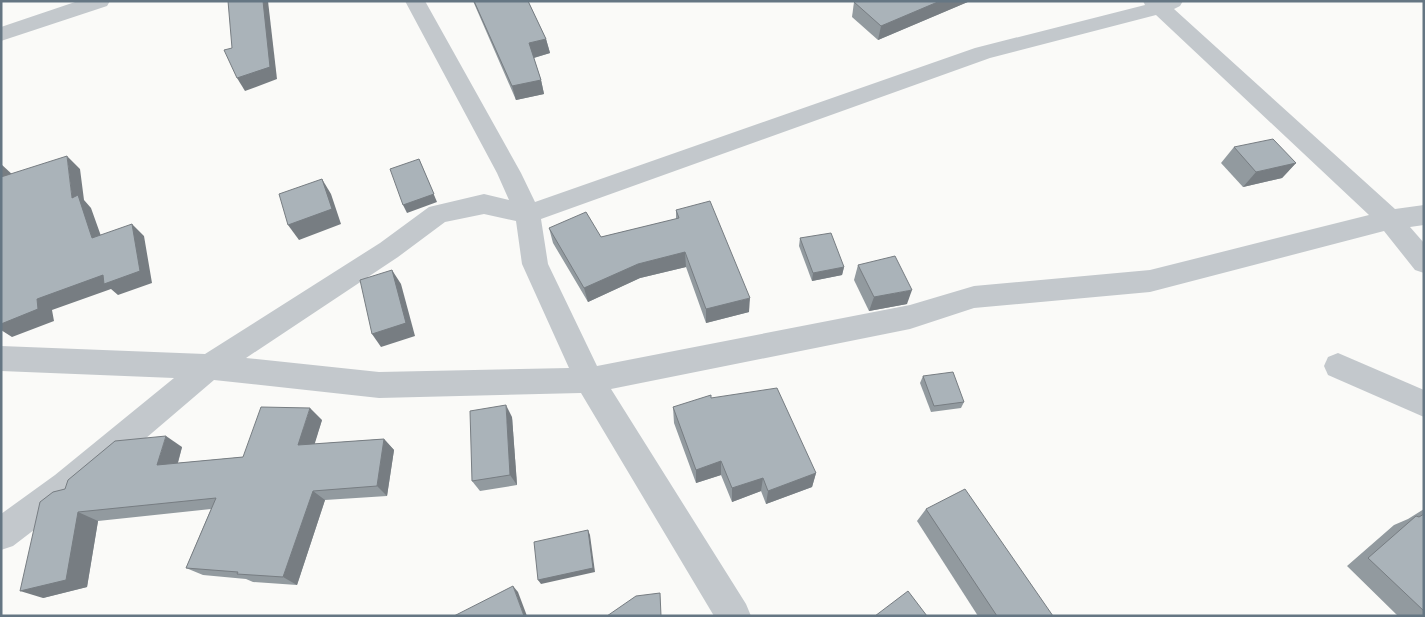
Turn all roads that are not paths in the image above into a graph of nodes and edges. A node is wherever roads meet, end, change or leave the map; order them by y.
1 (100, 1) edge
2 (415, 1) edge
3 (1162, 3) edge
4 (1, 34) edge
5 (528, 214) junction
6 (1424, 215) edge
7 (1390, 220) junction
8 (1424, 262) edge
9 (1, 358) edge
10 (1338, 366) dead end
11 (209, 367) junction
12 (589, 380) junction
13 (1424, 404) edge
14 (1, 534) edge
15 (734, 616) edge

1 - 4 street
2 - 5 street
3 - 5 street
3 - 7 street
5 - 11 street
5 - 12 street
6 - 7 street
7 - 8 street
7 - 12 street
9 - 11 street
10 - 13 street
11 - 12 street
11 - 14 street
12 - 15 street

